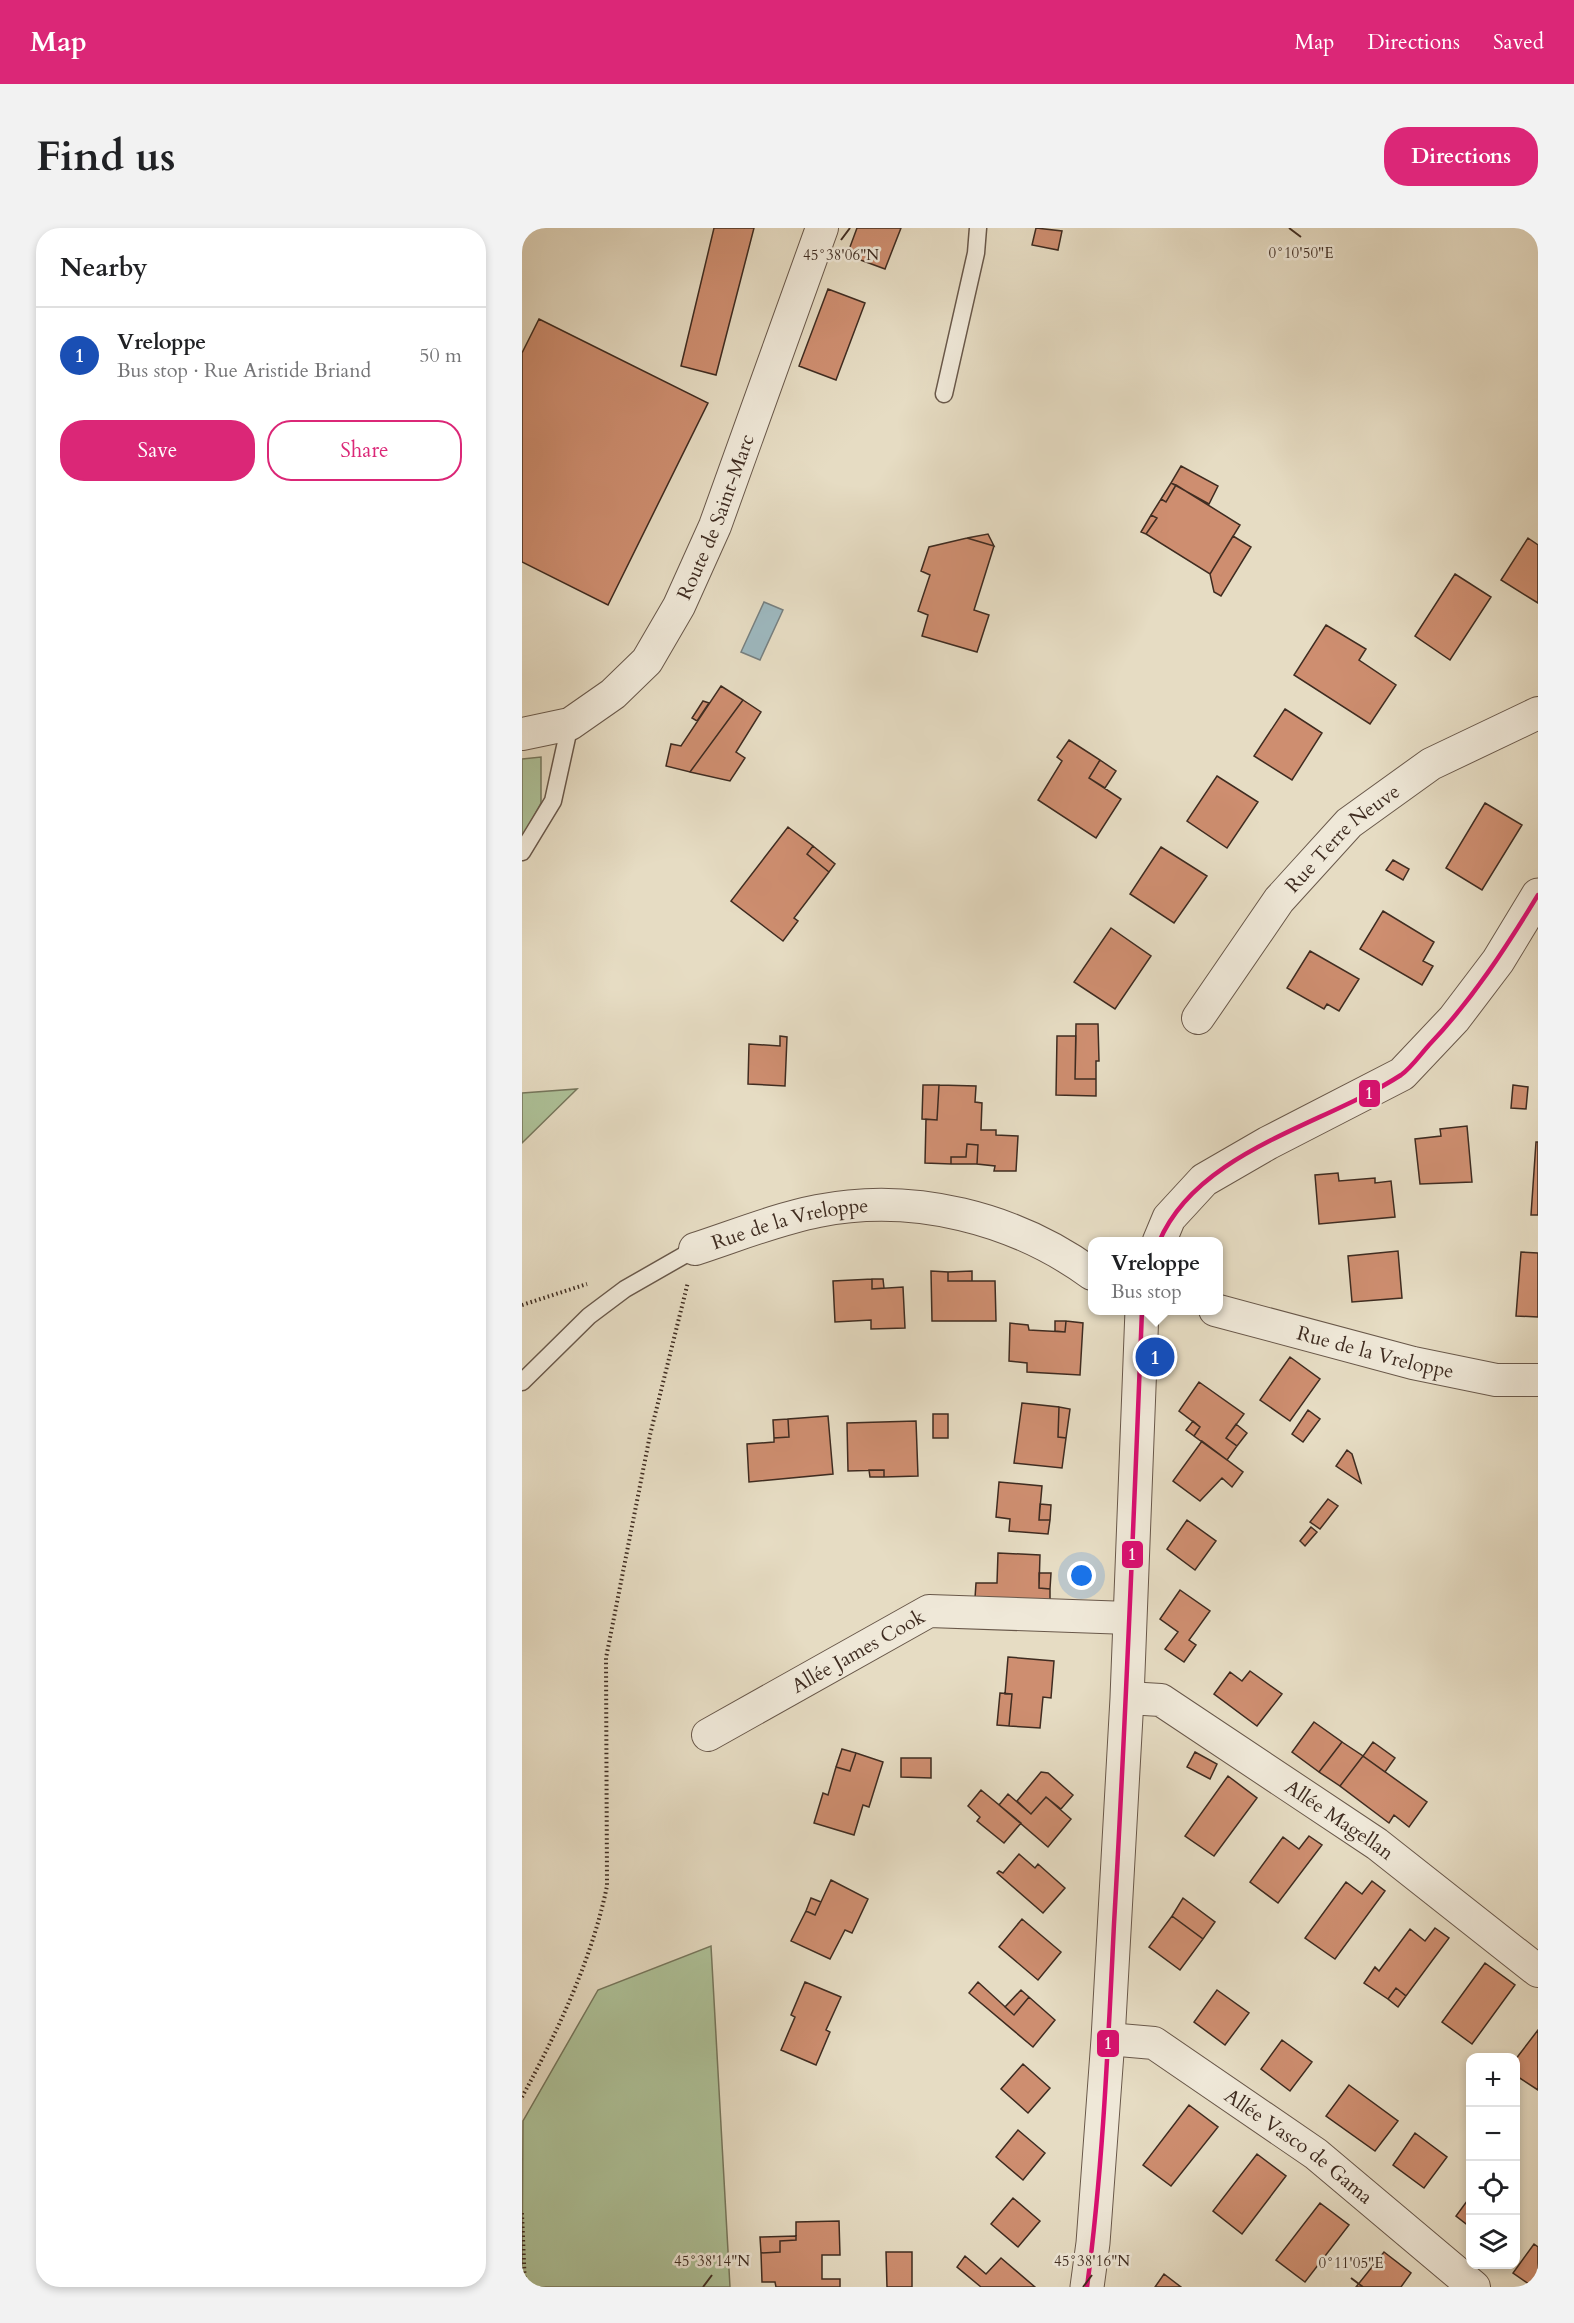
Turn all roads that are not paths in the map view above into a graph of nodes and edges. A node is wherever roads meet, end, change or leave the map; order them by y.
1 (822, 228) edge
2 (978, 228) edge
3 (944, 394) dead end
4 (1538, 713) edge
5 (570, 724) junction
6 (522, 734) edge
7 (522, 852) edge
8 (1538, 895) edge
9 (1198, 1018) dead end
10 (1161, 1237) edge
11 (695, 1249) joint
12 (1088, 1271) edge
13 (1223, 1313) edge
14 (1142, 1315) edge
15 (1538, 1380) edge
16 (522, 1382) edge
17 (1129, 1618) junction
18 (1127, 1698) junction
19 (708, 1735) dead end
20 (1538, 1971) edge
21 (1108, 2039) junction
22 (1087, 2287) edge
23 (1474, 2287) edge

1 - 5 street, Route de Saint-Marc
2 - 3 lane
4 - 9 street, Rue Terre Neuve
5 - 6 street, Route de Saint-Marc
5 - 7 lane
8 - 10 street
11 - 12 street, Rue de la Vreloppe
11 - 16 lane, Rue de la Vreloppe
13 - 15 street, Rue de la Vreloppe
14 - 17 street
17 - 18 street
17 - 19 street, Allée James Cook
18 - 20 street, Allée Magellan
18 - 21 street
21 - 22 street
21 - 23 street, Allée Vasco de Gama

